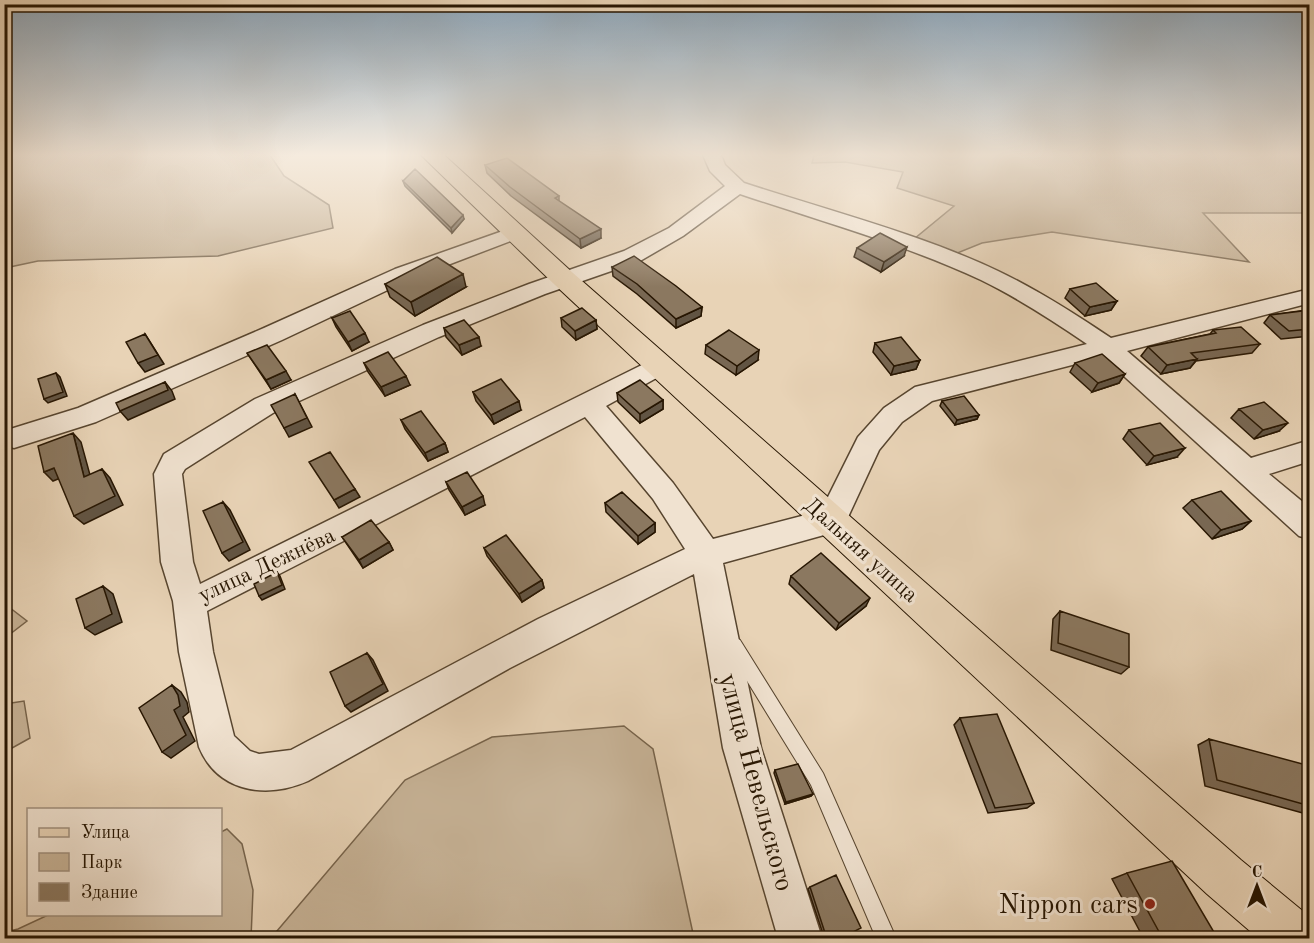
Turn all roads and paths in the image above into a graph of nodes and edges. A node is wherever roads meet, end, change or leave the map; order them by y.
1 (478, 199) edge
2 (721, 199) edge
3 (773, 199) edge
4 (514, 233) junction
5 (564, 279) junction
6 (1310, 296) edge
7 (1107, 347) junction
8 (660, 365) junction
9 (589, 404) junction
10 (14, 438) dead end
11 (1310, 450) edge
12 (1246, 470) junction
13 (831, 520) junction
14 (1310, 527) edge
15 (706, 554) junction
16 (189, 601) junction
17 (717, 618) junction
18 (800, 939) edge
19 (886, 939) edge
20 (1296, 939) edge

1 - 4 main road, Дальняя улица
2 - 5 street, улица Дежнёва
3 - 7 street
4 - 5 main road, Дальняя улица
4 - 10 street
5 - 8 main road, Дальняя улица
5 - 16 street, улица Дежнёва
6 - 7 street
7 - 12 street
7 - 13 street
8 - 9 street, улица Дежнёва
8 - 13 main road, Дальняя улица
9 - 15 street
9 - 16 street, улица Дежнёва
11 - 12 street
12 - 14 street
13 - 15 street
13 - 20 main road, Дальняя улица
15 - 16 street
15 - 17 street, улица Невельского
17 - 18 street, улица Невельского
17 - 19 lane

